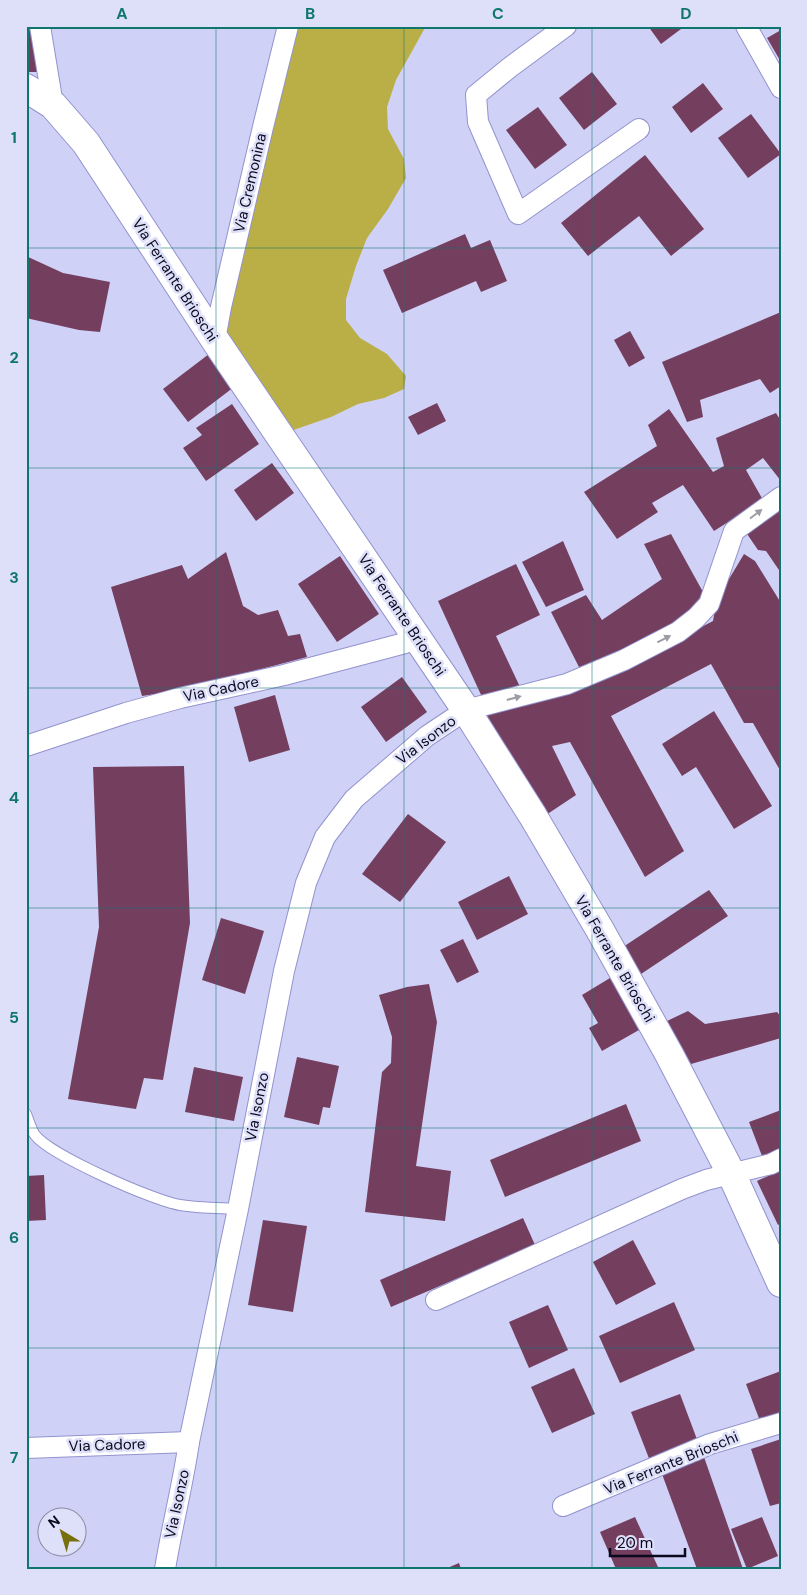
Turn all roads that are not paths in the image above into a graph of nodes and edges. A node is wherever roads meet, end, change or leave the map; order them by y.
1 (40, 26) edge
2 (288, 26) edge
3 (566, 26) edge
4 (746, 26) edge
5 (26, 88) edge
6 (781, 88) edge
7 (53, 105) junction
8 (639, 129) dead end
9 (215, 340) junction
10 (781, 497) edge
11 (417, 636) junction
12 (466, 710) junction
13 (26, 746) edge
14 (26, 1114) edge
15 (781, 1159) edge
16 (732, 1174) junction
17 (238, 1209) junction
18 (781, 1283) edge
19 (436, 1300) dead end
20 (781, 1423) edge
21 (189, 1442) junction
22 (26, 1448) edge
23 (563, 1506) dead end
24 (165, 1569) edge

1 - 7 street
2 - 9 street, Via Cremonina
3 - 8 street
4 - 6 street
5 - 7 street, Via Ferrante Brioschi
7 - 9 street, Via Ferrante Brioschi
9 - 11 street, Via Ferrante Brioschi
12 -> 10 street, Via Isonzo
11 - 12 street, Via Ferrante Brioschi
11 - 13 street, Via Cadore
12 - 16 street, Via Ferrante Brioschi
12 - 17 street, Via Isonzo
14 - 17 lane
15 - 16 street
16 - 18 street, Via Ferrante Brioschi
16 - 19 street
17 - 21 street, Via Isonzo
20 - 23 street, Via Ferrante Brioschi
21 - 22 street, Via Cadore
21 - 24 street, Via Isonzo

